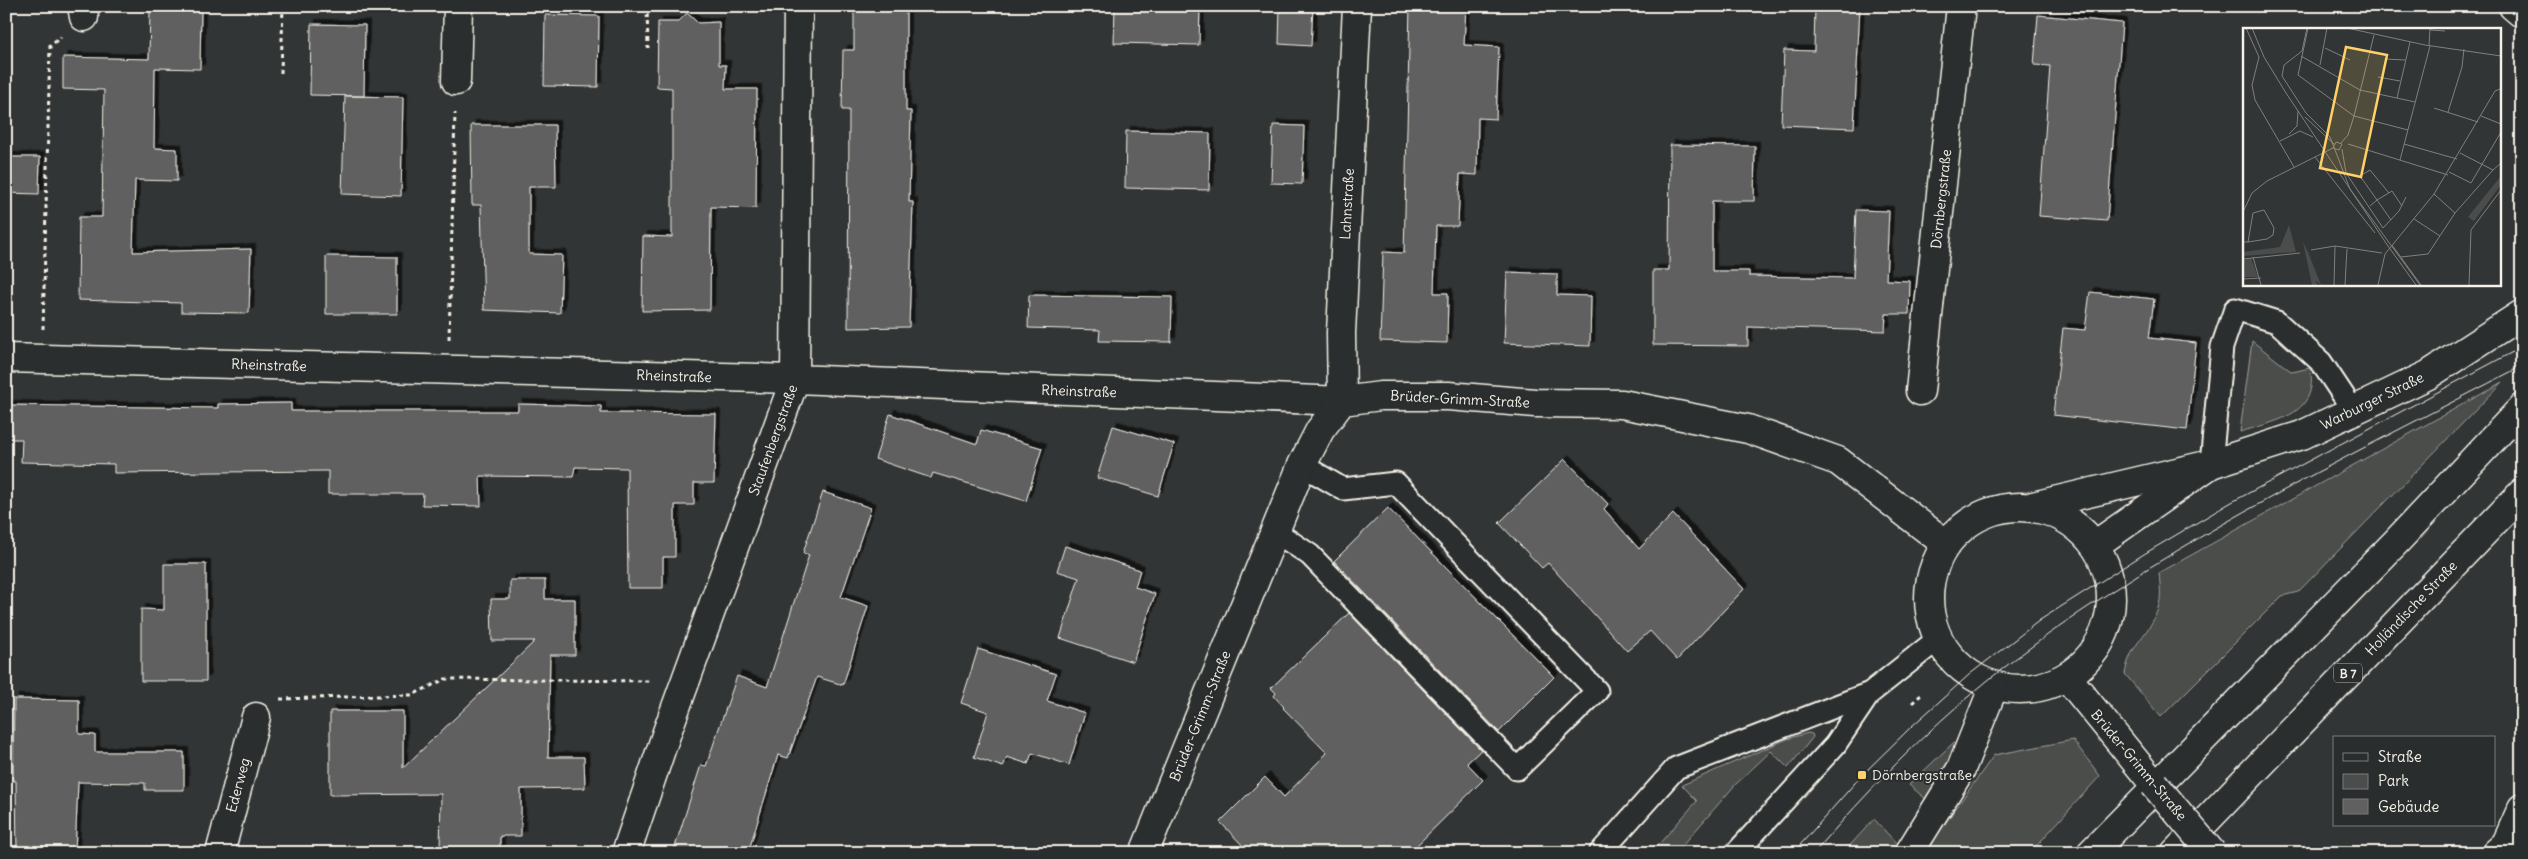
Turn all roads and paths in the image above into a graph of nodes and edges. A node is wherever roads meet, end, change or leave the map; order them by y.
1 (283, 6) edge
2 (458, 6) edge
3 (648, 6) edge
4 (798, 6) edge
5 (1357, 6) edge
6 (1961, 6) edge
7 (2513, 6) edge
8 (2522, 10) edge
9 (83, 12) edge
10 (648, 48) dead end
11 (281, 73) dead end
12 (456, 81) joint
13 (2522, 314) edge
14 (6, 358) edge
15 (42, 359) junction
16 (448, 370) junction
17 (795, 379) junction
18 (1920, 391) dead end
19 (1342, 401) junction
20 (2522, 408) edge
21 (2353, 410) junction
22 (2211, 464) junction
23 (1302, 465) junction
24 (2522, 493) edge
25 (2033, 506) junction
26 (1276, 532) junction
27 (1946, 544) junction
28 (2096, 546) junction
29 (1938, 639) junction
30 (2067, 677) junction
31 (685, 681) junction
32 (1994, 686) junction
33 (1870, 692) junction
34 (1921, 696) dead end
35 (301, 697) dead end
36 (1912, 703) dead end
37 (256, 717) dead end
38 (2522, 808) edge
39 (220, 853) edge
40 (626, 853) edge
41 (1144, 853) edge
42 (1600, 853) edge
43 (1736, 853) edge
44 (1909, 853) edge
45 (2091, 853) edge
46 (2175, 853) edge
47 (2212, 853) edge
48 (2496, 853) edge

1 - 11 path
2 - 12 main road
3 - 10 path
4 - 17 main road, Staufenbergstraße
5 - 19 main road, Lahnstraße
6 - 18 main road, Dörnbergstraße
7 - 8 main road
9 - 15 path
12 - 16 path
13 - 21 main road, Warburger Straße
14 - 15 main road, Rheinstraße
15 - 16 main road, Rheinstraße
16 - 17 main road, Rheinstraße
17 - 19 main road, Rheinstraße
17 - 31 main road, Staufenbergstraße
19 - 23 main road, Brüder-Grimm-Straße
19 - 27 main road, Brüder-Grimm-Straße
20 - 45 main road
21 - 22 main road, Warburger Straße
21 - 22 lane
22 - 25 main road, Warburger Straße
22 - 28 main road, Warburger Straße
23 - 26 main road, Brüder-Grimm-Straße
23 - 26 lane
24 - 46 main road, Holländische Straße / B 7
25 - 27 main road
25 - 28 main road
26 - 41 main road, Brüder-Grimm-Straße
27 - 29 main road
28 - 30 main road
29 - 32 main road
29 - 33 lane
30 - 32 main road
30 - 47 main road, Brüder-Grimm-Straße, bridge
31 - 35 path
31 - 40 main road, Staufenbergstraße
32 - 44 main road
33 - 42 lane
33 - 43 lane
34 - 36 path
37 - 39 main road, Ederweg
38 - 48 main road

